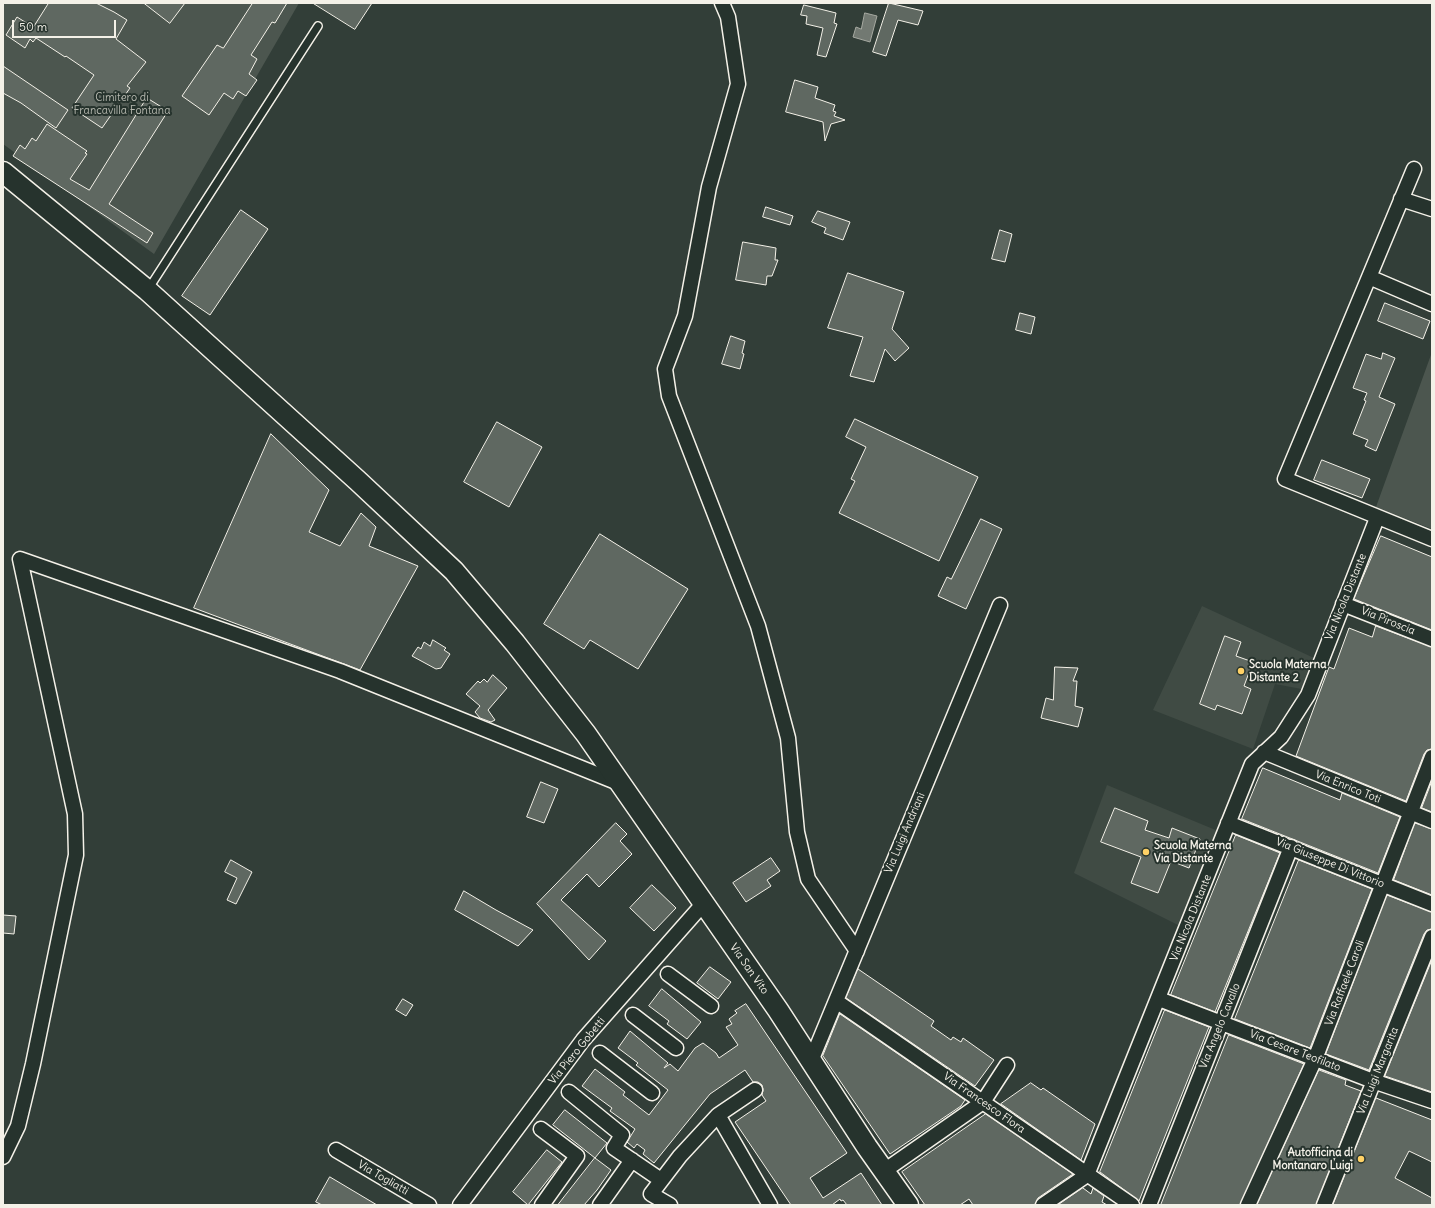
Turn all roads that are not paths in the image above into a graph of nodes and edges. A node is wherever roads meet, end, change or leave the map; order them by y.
1 (722, 3) edge
2 (318, 26) dead end
3 (1414, 169) dead end
4 (3, 172) edge
5 (1401, 199) junction
6 (1432, 209) edge
7 (1369, 277) junction
8 (148, 290) junction
9 (1432, 304) edge
10 (1377, 518) junction
11 (1432, 540) edge
12 (1343, 604) junction
13 (1000, 605) dead end
14 (1432, 639) edge
15 (1264, 752) junction
16 (1432, 757) edge
17 (621, 784) junction
18 (1411, 812) junction
19 (1432, 821) edge
20 (1228, 823) junction
21 (1291, 847) junction
22 (1383, 885) junction
23 (704, 904) junction
24 (1432, 904) edge
25 (1432, 937) edge
26 (857, 951) junction
27 (668, 974) dead end
28 (1159, 999) junction
29 (836, 1000) junction
30 (711, 1006) dead end
31 (632, 1015) dead end
32 (1222, 1022) junction
33 (676, 1048) dead end
34 (600, 1053) dead end
35 (1315, 1059) junction
36 (811, 1061) junction
37 (1007, 1065) dead end
38 (1373, 1081) junction
39 (755, 1090) dead end
40 (569, 1092) dead end
41 (652, 1093) dead end
42 (1432, 1101) edge
43 (983, 1102) junction
44 (718, 1115) junction
45 (541, 1129) dead end
46 (336, 1150) dead end
47 (3, 1157) edge
48 (632, 1160) junction
49 (884, 1171) junction
50 (1087, 1175) junction
51 (661, 1180) junction
52 (412, 1201) edge
53 (429, 1205) edge
54 (460, 1205) edge
55 (542, 1205) edge
56 (600, 1205) edge
57 (670, 1205) edge
58 (770, 1205) edge
59 (908, 1205) edge
60 (1043, 1205) edge
61 (1132, 1205) edge
62 (1149, 1205) edge
63 (1248, 1205) edge
64 (1324, 1205) edge

1 - 26 street
2 - 8 lane
3 - 5 street
4 - 8 street, Via San Vito
5 - 6 street
5 - 7 street
7 - 9 street
7 - 10 street
8 - 17 street, Via San Vito
10 - 11 street
10 - 12 street, Via Nicola Distante
12 - 14 street, Via Piroscia
12 - 15 street, Via Nicola Distante
13 - 26 street, Via Luigi Andriani
15 - 18 street, Via Enrico Toti
15 - 20 street, Via Nicola Distante
16 - 18 street, Via Raffaele Caroli
17 - 23 street, Via San Vito
17 - 47 street
18 - 19 street, Via Enrico Toti
18 - 22 street, Via Raffaele Caroli
20 - 21 street, Via Giuseppe Di Vittorio
20 - 28 street, Via Nicola Distante
21 - 22 street, Via Giuseppe Di Vittorio
21 - 32 street, Via Angelo Cavallo
22 - 24 street, Via Giuseppe Di Vittorio
22 - 35 street, Via Raffaele Caroli
23 - 36 street, Via San Vito
23 - 54 street, Via Piero Gobetti
25 - 38 street, Via Luigi Margarita
26 - 29 street, Via Luigi Andriani
27 - 30 street
28 - 32 street, Via Cesare Teofilato
28 - 50 street, Via Nicola Distante
29 - 36 street, Via Luigi Andriani
29 - 43 street, Via Francesco Flora
31 - 33 street
32 - 35 street, Via Cesare Teofilato
32 - 62 street, Via Angelo Cavallo
34 - 41 street
35 - 38 street, Via Cesare Teofilato
35 - 63 street, Via Raffaele Caroli
36 - 49 street, Via San Vito
37 - 43 street
38 - 42 street, Via Cesare Teofilato
38 - 64 street, Via Luigi Margarita
39 - 44 street
40 - 48 street
43 - 49 street
43 - 50 street, Via Francesco Flora
44 - 51 street
44 - 58 street
45 - 55 street
46 - 52 street, Via Togliatti
48 - 51 street
48 - 56 street
49 - 59 street, Via San Vito
50 - 60 street
50 - 61 street, Via Francesco Flora
51 - 57 street
52 - 53 street, Via Togliatti

